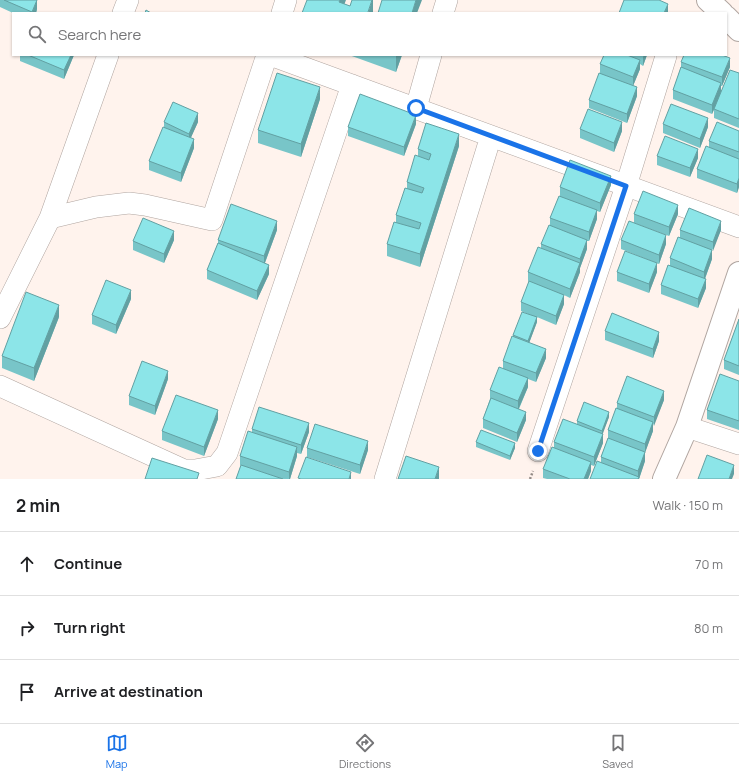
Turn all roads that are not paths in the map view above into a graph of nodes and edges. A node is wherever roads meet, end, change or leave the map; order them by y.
1 (128, 0) edge
2 (286, 0) edge
3 (447, 0) edge
4 (708, 0) edge
5 (123, 12) edge
6 (282, 12) edge
7 (443, 12) edge
8 (721, 12) edge
9 (727, 18) edge
10 (739, 30) edge
11 (108, 56) edge
12 (269, 56) edge
13 (272, 56) edge
14 (431, 56) edge
15 (666, 56) dead end
16 (352, 84) junction
17 (416, 108) junction
18 (491, 136) junction
19 (626, 186) junction
20 (50, 218) junction
21 (739, 228) edge
22 (739, 273) edge
23 (733, 310) edge
24 (0, 318) edge
25 (0, 386) edge
26 (687, 427) junction
27 (739, 444) edge
28 (538, 451) dead end
29 (215, 472) edge
30 (385, 479) edge
31 (664, 479) edge

1 - 5 street
2 - 6 street
3 - 7 street
4 - 8 street
9 - 10 street
11 - 20 street
12 - 20 street
13 - 16 street
14 - 17 street
15 - 19 street
16 - 17 street
16 - 29 street
17 - 18 street
18 - 19 street
18 - 30 street
19 - 21 street
19 - 28 street
20 - 24 street
22 - 23 street
23 - 26 street
25 - 29 street
26 - 27 street
26 - 31 street

